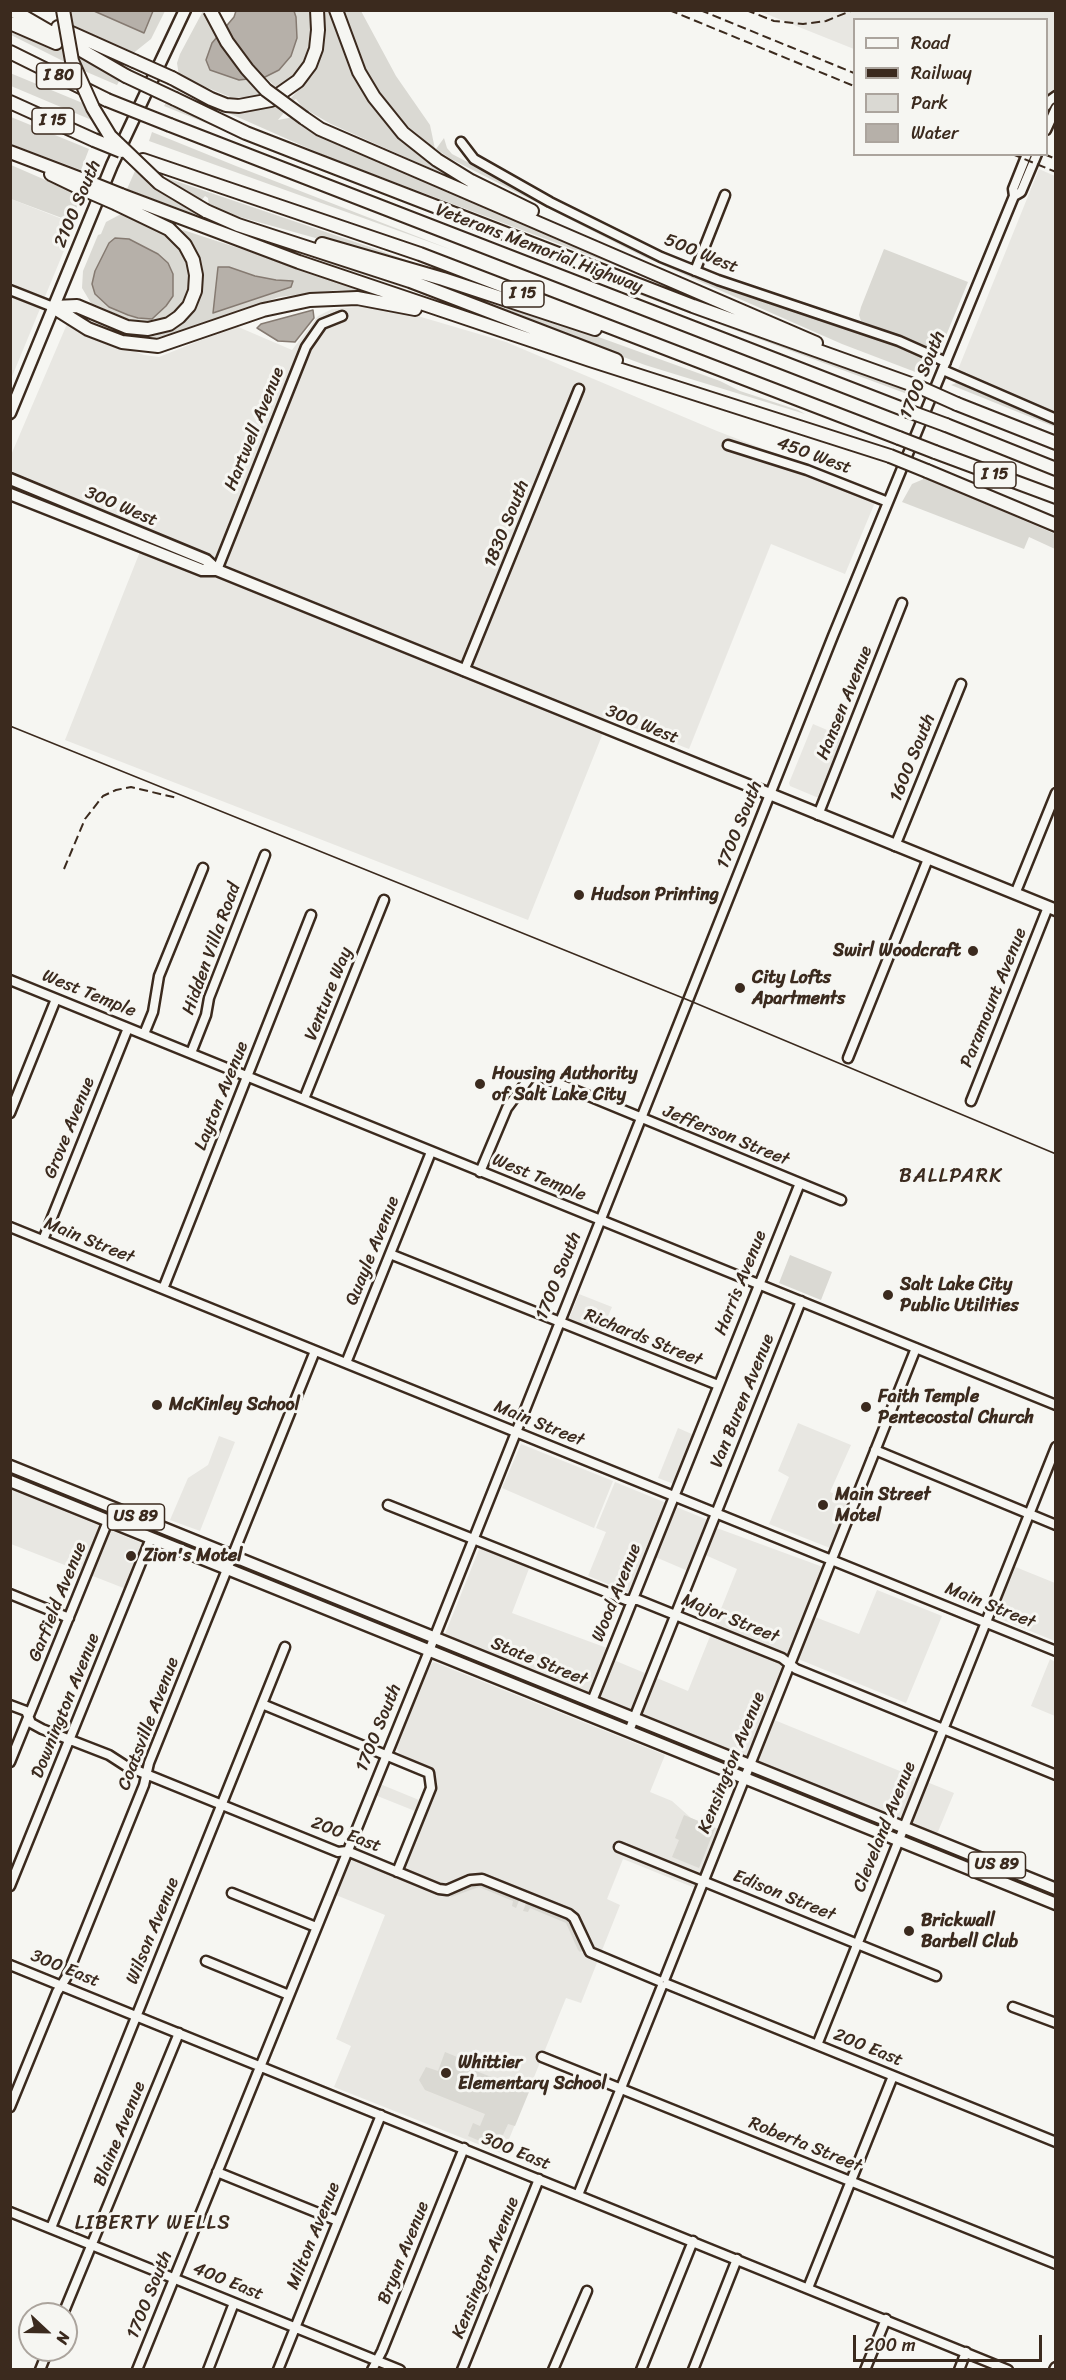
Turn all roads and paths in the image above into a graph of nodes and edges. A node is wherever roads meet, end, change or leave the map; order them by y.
1 (12, 10) edge
2 (24, 10) edge
3 (63, 10) edge
4 (185, 10) edge
5 (210, 10) edge
6 (317, 10) edge
7 (336, 10) edge
8 (10, 22) edge
9 (10, 52) edge
10 (10, 61) edge
11 (109, 67) junction
12 (107, 100) junction
13 (10, 102) edge
14 (1056, 108) edge
15 (1048, 128) edge
16 (461, 142) dead end
17 (14, 153) edge
18 (1026, 156) edge
19 (1036, 156) edge
20 (725, 195) dead end
21 (1014, 196) junction
22 (119, 200) junction
23 (211, 213) junction
24 (638, 265) junction
25 (695, 271) junction
26 (10, 290) edge
27 (53, 307) junction
28 (342, 316) dead end
29 (497, 329) junction
30 (710, 365) junction
31 (945, 366) junction
32 (919, 387) junction
33 (579, 389) dead end
34 (700, 394) junction
35 (10, 413) edge
36 (1056, 419) edge
37 (1056, 443) edge
38 (728, 445) dead end
39 (1056, 469) edge
40 (10, 479) edge
41 (10, 494) edge
42 (1056, 497) edge
43 (888, 502) junction
44 (1056, 525) edge
45 (217, 570) junction
46 (903, 603) dead end
47 (464, 671) junction
48 (961, 684) dead end
49 (1056, 793) edge
50 (770, 795) junction
51 (818, 814) junction
52 (895, 846) junction
53 (265, 855) dead end
54 (928, 859) junction
55 (203, 868) dead end
56 (1015, 894) junction
57 (384, 900) dead end
58 (1052, 909) edge
59 (311, 915) dead end
60 (10, 980) edge
61 (56, 999) junction
62 (128, 1028) junction
63 (144, 1034) junction
64 (191, 1053) junction
65 (848, 1058) dead end
66 (247, 1077) junction
67 (304, 1099) junction
68 (971, 1101) dead end
69 (10, 1113) edge
70 (640, 1118) junction
71 (431, 1152) junction
72 (480, 1172) junction
73 (800, 1183) junction
74 (841, 1200) dead end
75 (600, 1220) junction
76 (10, 1227) edge
77 (43, 1240) junction
78 (390, 1254) junction
79 (758, 1284) junction
80 (163, 1289) junction
81 (801, 1301) junction
82 (559, 1322) junction
83 (916, 1348) junction
84 (315, 1351) junction
85 (346, 1363) junction
86 (718, 1385) junction
87 (1056, 1405) edge
88 (515, 1432) junction
89 (1056, 1447) edge
90 (875, 1450) junction
91 (10, 1466) edge
92 (10, 1481) edge
93 (673, 1496) junction
94 (388, 1505) dead end
95 (716, 1514) junction
96 (1028, 1514) junction
97 (108, 1521) junction
98 (1056, 1525) edge
99 (151, 1538) junction
100 (473, 1539) junction
101 (234, 1556) junction
102 (831, 1560) junction
103 (228, 1569) junction
104 (10, 1594) edge
105 (632, 1600) junction
106 (675, 1615) junction
107 (69, 1618) junction
108 (985, 1622) junction
109 (434, 1637) junction
110 (285, 1647) dead end
111 (429, 1651) junction
112 (1056, 1651) edge
113 (790, 1664) junction
114 (592, 1701) junction
115 (262, 1704) junction
116 (10, 1705) edge
117 (29, 1718) junction
118 (634, 1718) junction
119 (942, 1729) junction
120 (629, 1731) junction
121 (70, 1740) junction
122 (387, 1754) junction
123 (10, 1762) edge
124 (749, 1765) junction
125 (147, 1774) junction
126 (1056, 1775) edge
127 (744, 1778) junction
128 (222, 1805) junction
129 (903, 1827) junction
130 (898, 1840) junction
131 (619, 1847) dead end
132 (347, 1851) junction
133 (397, 1872) junction
134 (703, 1881) junction
135 (10, 1886) edge
136 (1056, 1889) edge
137 (232, 1893) dead end
138 (1056, 1904) edge
139 (316, 1927) junction
140 (857, 1944) junction
141 (206, 1961) dead end
142 (10, 1965) edge
143 (936, 1976) dead end
144 (663, 1982) junction
145 (62, 1986) junction
146 (289, 1995) junction
147 (1013, 2007) dead end
148 (137, 2016) junction
149 (1056, 2024) edge
150 (179, 2033) junction
151 (817, 2045) junction
152 (542, 2057) dead end
153 (260, 2066) junction
154 (893, 2076) junction
155 (621, 2088) junction
156 (10, 2107) edge
157 (381, 2115) junction
158 (1056, 2142) edge
159 (464, 2148) junction
160 (217, 2172) junction
161 (539, 2179) junction
162 (851, 2181) junction
163 (578, 2195) junction
164 (11, 2213) edge
165 (338, 2221) junction
166 (51, 2228) junction
167 (693, 2241) junction
168 (92, 2245) junction
169 (737, 2259) junction
170 (1056, 2264) edge
171 (174, 2278) junction
172 (808, 2288) junction
173 (587, 2291) dead end
174 (68, 2302) edge
175 (234, 2303) junction
176 (886, 2319) junction
177 (295, 2327) junction
178 (966, 2352) junction
179 (377, 2360) junction
180 (697, 2368) edge
181 (138, 2370) edge
182 (208, 2370) edge
183 (278, 2370) edge
184 (372, 2370) edge
185 (400, 2370) edge
186 (462, 2370) edge
187 (553, 2370) edge
188 (641, 2370) edge
189 (866, 2370) edge
190 (959, 2370) edge
191 (1008, 2370) edge

1 - 11 highway
2 - 6 highway, bridge
3 - 23 highway, bridge
4 - 27 main road, 2100 South
5 - 24 highway, bridge
7 - 24 highway
8 - 11 highway
9 - 12 highway, I 80
10 - 12 highway, Veterans Memorial Highway / I 15
11 - 32 highway, bridge
12 - 39 highway, Veterans Memorial Highway / I 15, bridge
13 - 30 highway, I 15, bridge
14 - 15 street
16 - 25 street, 500 West
17 - 22 highway, bridge
18 - 21 street, 1700 South
19 - 21 street, 1700 South
20 - 25 street
21 - 31 street, 1700 South
22 - 27 highway
22 - 29 highway
23 - 30 highway
23 - 34 highway
24 - 32 highway
25 - 31 street, 500 West
26 - 27 street
27 - 29 highway
27 - 35 main road, 2100 South
28 - 45 street, Hartwell Avenue
29 - 34 highway
30 - 42 highway, I 15, bridge
31 - 36 street, 500 West
31 - 43 street, 1700 South
32 - 37 highway, bridge
33 - 47 street, 1830 South
34 - 44 highway, bridge
38 - 43 street, 450 West
40 - 45 main road, 300 West
41 - 45 main road, 300 West
43 - 50 street, 1700 South
45 - 47 main road, 300 West
46 - 51 street, Hansen Avenue
47 - 50 main road, 300 West
48 - 52 street, 1600 South
49 - 56 street
50 - 51 main road, 300 West
50 - 70 street, 1700 South
51 - 52 main road, 300 West
52 - 54 main road, 300 West
53 - 64 street, Hidden Villa Road
54 - 56 main road, 300 West
54 - 65 street
55 - 63 street
56 - 58 main road, 300 West
57 - 67 street, Venture Way
58 - 68 street, Paramount Avenue
59 - 66 street, Layton Avenue
60 - 61 street, West Temple
61 - 62 street, West Temple
61 - 69 street
62 - 63 street, West Temple
62 - 77 street, Grove Avenue
63 - 64 street, West Temple
64 - 66 street, West Temple
66 - 67 street, West Temple
66 - 80 street, Layton Avenue
67 - 71 street, West Temple
70 - 72 street, Jefferson Street
70 - 73 street, Jefferson Street
70 - 75 street, 1700 South
71 - 72 street, West Temple
71 - 78 street, Quayle Avenue
72 - 75 street, West Temple
73 - 74 street, Jefferson Street
73 - 79 street, Harris Avenue
75 - 79 street, West Temple
75 - 82 street, 1700 South
76 - 77 street, Main Street
77 - 80 street, Main Street
78 - 82 street, Richards Street
78 - 85 street, Quayle Avenue
79 - 81 street, West Temple
79 - 86 street, Harris Avenue
80 - 84 street, Main Street
81 - 83 street, West Temple
81 - 95 street, Van Buren Avenue
82 - 86 street, Richards Street
82 - 88 street, 1700 South
83 - 87 street, West Temple
83 - 90 street, Kensington Avenue
84 - 85 street, Main Street
84 - 101 street, Coatsville Avenue
85 - 88 street, Main Street
86 - 93 street, Harris Avenue
88 - 93 street, Main Street
88 - 100 street, 1700 South
89 - 96 street, Cleveland Avenue
90 - 96 street
90 - 102 street, Kensington Avenue
91 - 101 main road, State Street / US 89
92 - 97 main road, State Street / US 89
93 - 95 street, Main Street
93 - 105 street, Wood Avenue
94 - 100 street, Major Street
95 - 102 street, Main Street
95 - 106 street
96 - 98 street
96 - 108 street, Cleveland Avenue
97 - 99 main road, State Street / US 89
97 - 107 street, Garfield Avenue
99 - 103 main road, State Street / US 89
99 - 121 street, Downington Avenue
100 - 105 street, Major Street
100 - 109 street, 1700 South
101 - 103 street, Coatsville Avenue
101 - 109 main road, State Street / US 89
102 - 108 street, Main Street
102 - 113 street, Kensington Avenue
103 - 111 main road, State Street / US 89
103 - 125 street, Coatsville Avenue
104 - 107 street
105 - 106 street, Major Street
105 - 114 street, Wood Avenue
106 - 113 street, Major Street
106 - 118 street
107 - 117 street, Garfield Avenue
108 - 112 street, Main Street
108 - 119 street, Cleveland Avenue
109 - 111 street, 1700 South
109 - 114 main road, State Street / US 89
110 - 115 street, Wilson Avenue
111 - 120 main road, State Street / US 89
111 - 122 street, 1700 South
113 - 119 street, Major Street
113 - 124 street, Kensington Avenue
114 - 118 main road, State Street / US 89
115 - 122 street
115 - 128 street, Wilson Avenue
116 - 117 street, 200 East
117 - 121 street, 200 East
117 - 123 street, Garfield Avenue
118 - 120 street
118 - 124 main road, State Street / US 89
119 - 126 street, Major Street
119 - 129 street, Cleveland Avenue
120 - 127 main road, State Street / US 89
121 - 125 street, 200 East
121 - 135 street, Downington Avenue
122 - 132 street, 1700 South
122 - 133 street
124 - 127 street, Kensington Avenue
124 - 129 main road, State Street / US 89
125 - 128 street, 200 East
125 - 145 street, Coatsville Avenue
127 - 130 main road, State Street / US 89
127 - 134 street, Kensington Avenue
128 - 132 street, 200 East
128 - 148 street, Wilson Avenue
129 - 130 street, Cleveland Avenue
129 - 136 main road, State Street / US 89
130 - 138 main road, State Street / US 89
130 - 140 street, Cleveland Avenue
131 - 134 street, Edison Street
132 - 133 street, 200 East
132 - 139 street, 1700 South
133 - 144 street, 200 East
134 - 140 street, Edison Street
134 - 144 street, Kensington Avenue
137 - 139 street
139 - 146 street, 1700 South
140 - 143 street, Edison Street
140 - 151 street, Cleveland Avenue
141 - 146 street
142 - 145 street, 300 East
144 - 151 street, 200 East
144 - 155 street, Kensington Avenue
145 - 148 street, 300 East
145 - 156 street, Coatsville Avenue
146 - 153 street, 1700 South
147 - 149 street
148 - 150 street, 300 East
148 - 166 street, Wilson Avenue
150 - 153 street, 300 East
150 - 168 street, Blaine Avenue
151 - 154 street, 200 East
152 - 155 street, Roberta Street
153 - 157 street, 300 East
153 - 160 street, 1700 South
154 - 158 street, 200 East
154 - 162 street
155 - 162 street, Roberta Street
155 - 163 street, Kensington Avenue
157 - 159 street, 300 East
157 - 165 street, Milton Avenue
159 - 161 street, 300 East
159 - 179 street, Bryan Avenue
160 - 165 street
160 - 171 street, 1700 South
161 - 163 street, 300 East
161 - 186 street, Kensington Avenue
162 - 170 street, Roberta Street
162 - 172 street
163 - 167 street, 300 East
164 - 166 street, 400 East
165 - 177 street, Milton Avenue
166 - 168 street, 400 East
167 - 169 street, 300 East
167 - 188 street
168 - 171 street, 400 East
168 - 174 street, Blaine Avenue
169 - 172 street, 300 East
169 - 180 street
171 - 175 street, 400 East
171 - 181 street, 1700 South
172 - 176 street, 300 East
173 - 187 street
175 - 177 street, 400 East
175 - 182 street
176 - 178 street, 300 East
176 - 189 street
177 - 179 street, 400 East
177 - 183 street, Milton Avenue
178 - 190 street
178 - 191 street, 300 East
179 - 184 street, Bryan Avenue
179 - 185 street, 400 East

